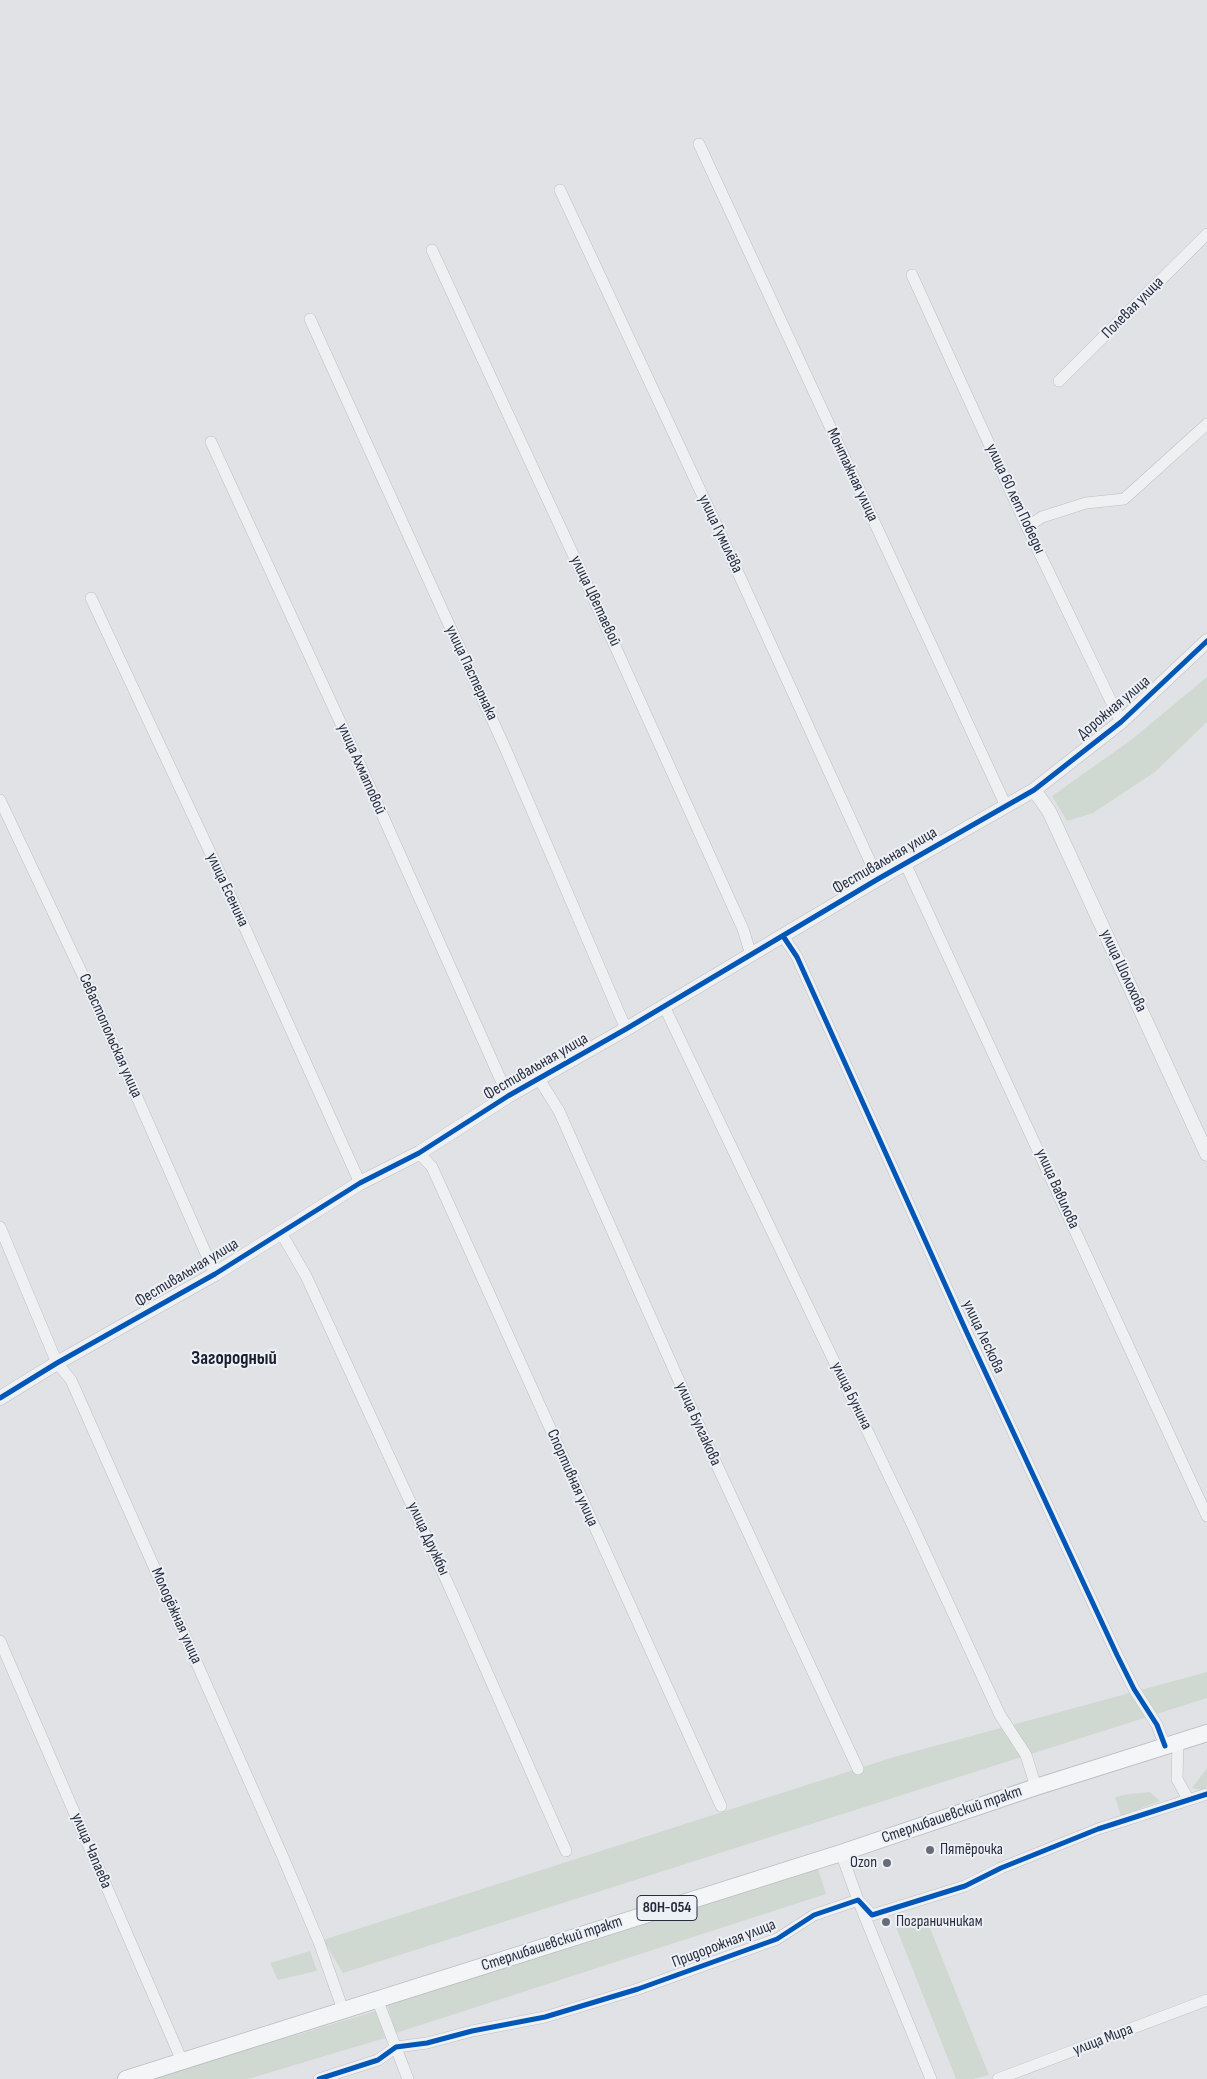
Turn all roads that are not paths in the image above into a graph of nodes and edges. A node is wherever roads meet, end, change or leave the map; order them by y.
1 (699, 144) dead end
2 (560, 190) dead end
3 (1207, 234) edge
4 (432, 250) dead end
5 (912, 275) dead end
6 (310, 319) dead end
7 (1059, 381) dead end
8 (1207, 424) edge
9 (211, 442) dead end
10 (1028, 526) junction
11 (91, 598) dead end
12 (1207, 641) edge
13 (1120, 722) junction
14 (1034, 790) junction
15 (0, 800) edge
16 (1006, 806) junction
17 (905, 863) junction
18 (878, 879) junction
19 (783, 936) junction
20 (750, 955) junction
21 (664, 1006) junction
22 (626, 1029) junction
23 (539, 1079) junction
24 (508, 1096) junction
25 (419, 1152) junction
26 (1207, 1154) edge
27 (360, 1183) junction
28 (0, 1227) edge
29 (280, 1231) junction
30 (215, 1274) junction
31 (57, 1363) junction
32 (0, 1398) edge
33 (1207, 1516) edge
34 (0, 1642) edge
35 (1207, 1733) edge
36 (1172, 1744) junction
37 (858, 1769) dead end
38 (1036, 1787) junction
39 (1207, 1794) edge
40 (1188, 1799) junction
41 (721, 1806) dead end
42 (566, 1851) dead end
43 (841, 1853) junction
44 (858, 1900) junction
45 (378, 1999) junction
46 (1207, 2000) edge
47 (342, 2010) junction
48 (396, 2047) junction
49 (182, 2061) junction
50 (126, 2079) edge
51 (318, 2079) edge
52 (408, 2079) edge
53 (931, 2079) edge
54 (998, 2079) edge

1 - 16 street, Монтажная улица
2 - 18 street, улица Гумилёва
3 - 7 street, Полевая улица
4 - 20 street, улица Цветаевой
5 - 10 street, улица 60 лет Победы
6 - 22 street, улица Пастернака
8 - 10 street
9 - 24 street, улица Ахматовой
10 - 13 street, улица 60 лет Победы
11 - 27 street, улица Есенина
12 - 13 street, Дорожная улица
13 - 14 street, Дорожная улица
14 - 16 street, Фестивальная улица
14 - 26 street, улица Шолохова
15 - 30 street, Севастопольская улица
16 - 17 street, Фестивальная улица
17 - 18 street, Фестивальная улица
17 - 33 street, улица Вавилова
18 - 19 street, Фестивальная улица
19 - 20 street, Фестивальная улица
19 - 36 street, улица Лескова
20 - 21 street, Фестивальная улица
21 - 22 street, Фестивальная улица
21 - 38 street, улица Бунина
22 - 23 street, Фестивальная улица
23 - 24 street, Фестивальная улица
23 - 37 street, улица Булгакова
24 - 25 street, Фестивальная улица
25 - 27 street, Фестивальная улица
25 - 41 street, Спортивная улица
27 - 29 street, Фестивальная улица
28 - 31 street, Молодёжная улица
29 - 30 street, Фестивальная улица
29 - 42 street, улица Дружбы
30 - 31 street, Фестивальная улица
31 - 32 street, Фестивальная улица
31 - 47 street, Молодёжная улица
34 - 49 street, улица Чапаева
35 - 36 main road, Стерлибашевский тракт / 80Н-054
36 - 38 main road, Стерлибашевский тракт / 80Н-054
36 - 40 street
38 - 43 main road, Стерлибашевский тракт / 80Н-054
39 - 40 street
40 - 44 street
43 - 44 street
43 - 45 main road, Стерлибашевский тракт / 80Н-054
44 - 48 street, Придорожная улица
44 - 53 street
45 - 47 main road, Стерлибашевский тракт / 80Н-054
45 - 48 street
46 - 54 street, улица Мира
47 - 49 main road, Стерлибашевский тракт / 80Н-054
48 - 51 street, Придорожная улица
48 - 52 street
49 - 50 main road, Стерлибашевский тракт / 80Н-054

